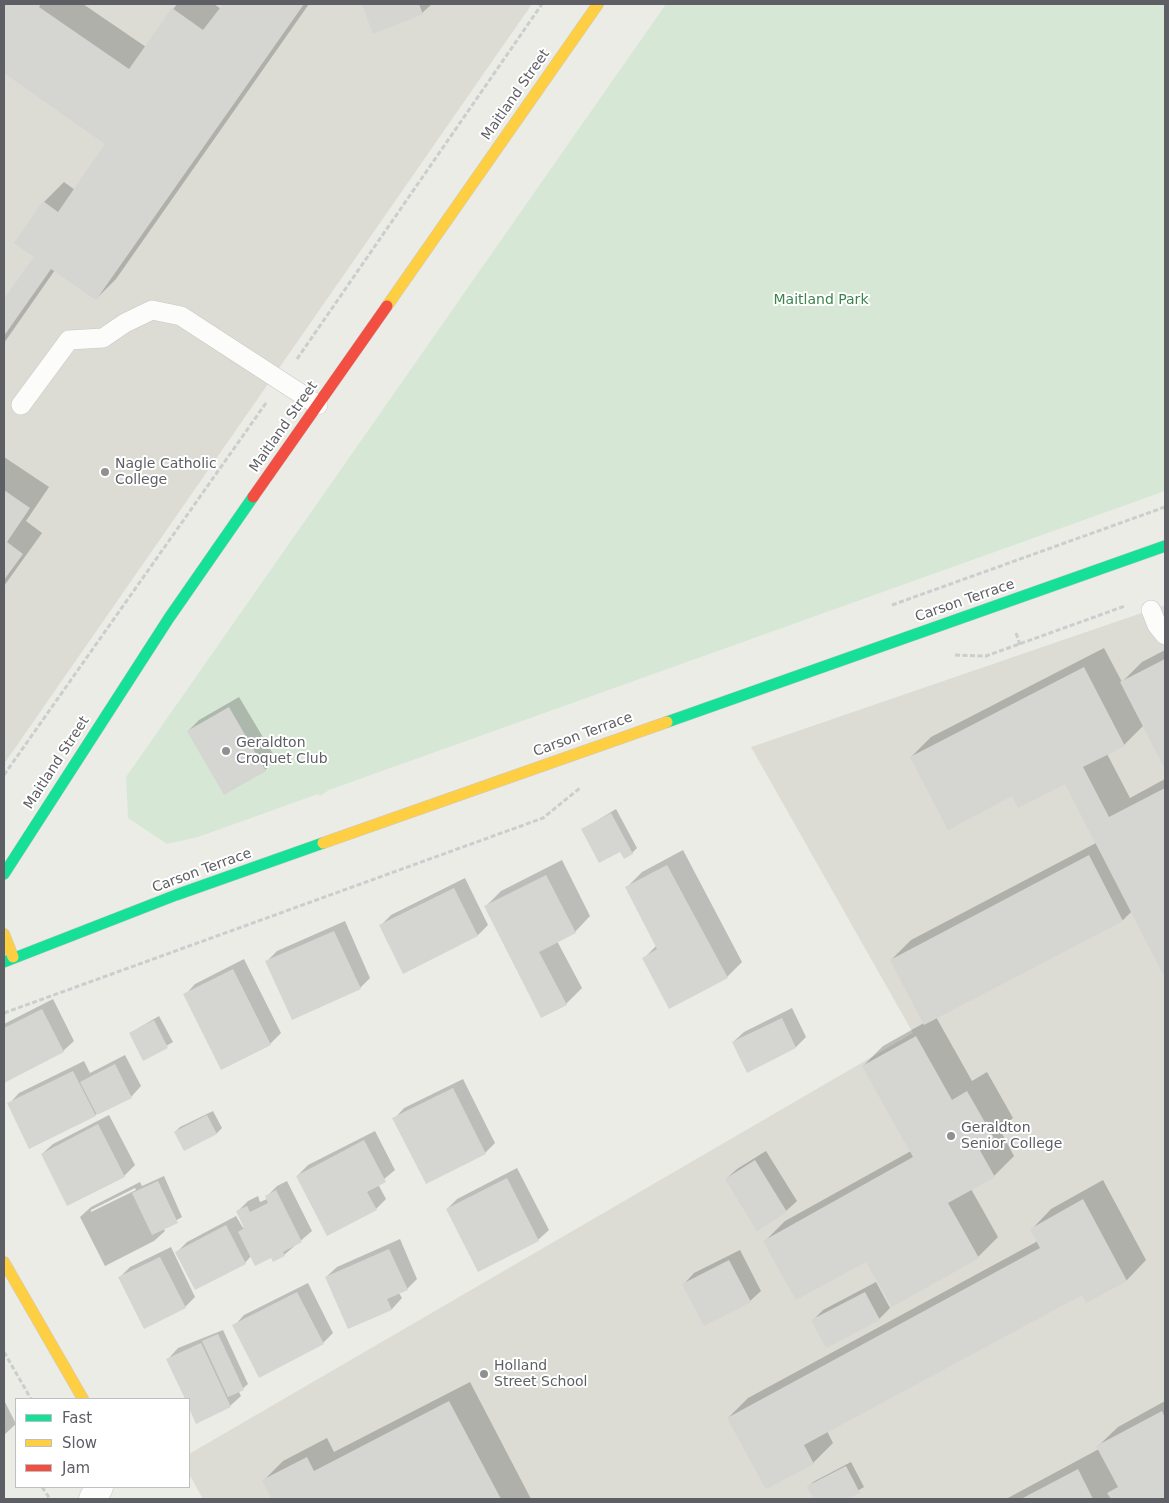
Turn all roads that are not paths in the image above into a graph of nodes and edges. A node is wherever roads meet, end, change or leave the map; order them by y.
1 (598, 4) edge
2 (21, 405) dead end
3 (318, 405) junction
4 (1165, 546) edge
5 (1151, 610) dead end
6 (1165, 635) edge
7 (4, 874) edge
8 (4, 934) edge
9 (8, 960) edge
10 (4, 1262) edge
11 (82, 1398) edge

1 - 3 main road, Maitland Street
2 - 3 lane
3 - 7 main road, Maitland Street
4 - 9 main road, Carson Terrace
5 - 6 lane
8 - 9 main road
10 - 11 main road

